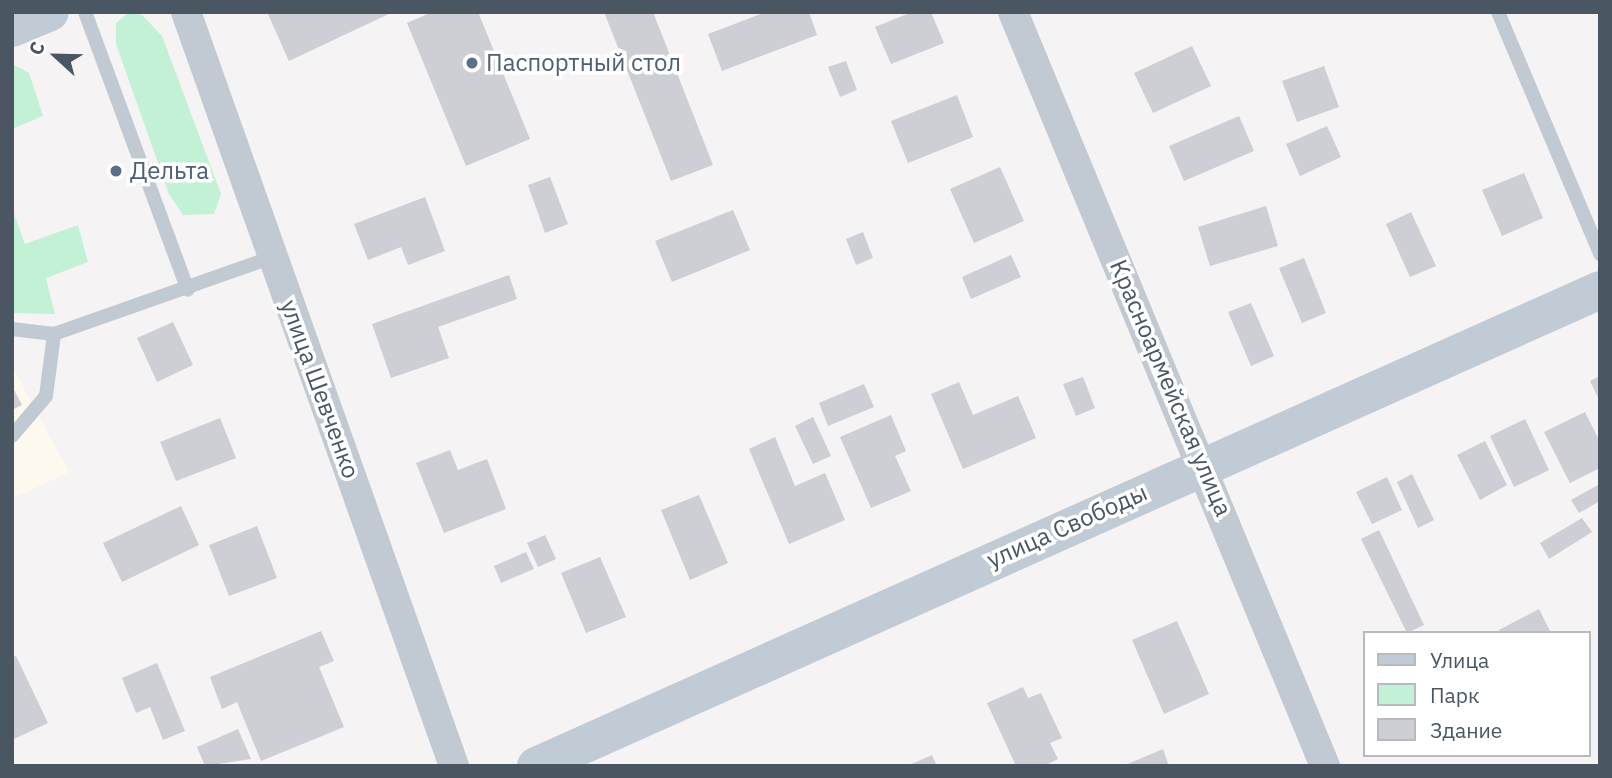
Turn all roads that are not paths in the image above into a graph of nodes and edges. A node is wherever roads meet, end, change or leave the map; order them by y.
1 (50, 12) edge
2 (85, 12) edge
3 (186, 12) edge
4 (1013, 12) edge
5 (1498, 12) edge
6 (12, 28) edge
7 (1600, 254) edge
8 (273, 257) junction
9 (188, 290) junction
10 (1600, 290) edge
11 (12, 329) edge
12 (54, 334) junction
13 (12, 436) edge
14 (1204, 466) junction
15 (454, 766) edge
16 (536, 766) edge
17 (1325, 766) edge

1 - 6 street
2 - 9 lane
3 - 8 street, улица Шевченко
4 - 14 street, Красноармейская улица
5 - 7 lane
8 - 9 lane
8 - 15 street, улица Шевченко
9 - 12 lane
10 - 14 street, улица Свободы
11 - 12 lane
12 - 13 lane
14 - 16 street, улица Свободы
14 - 17 street, Красноармейская улица

